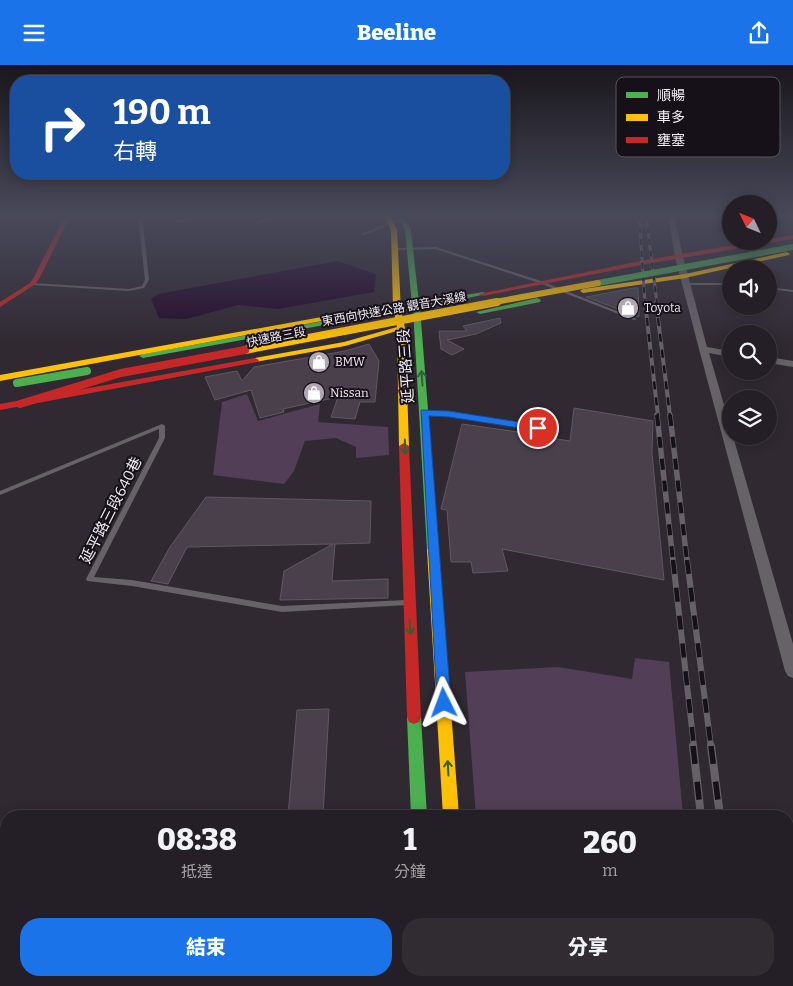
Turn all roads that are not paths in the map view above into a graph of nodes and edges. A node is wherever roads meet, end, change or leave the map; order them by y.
1 (47, 258) edge
2 (145, 258) edge
3 (395, 258) edge
4 (410, 258) edge
5 (466, 258) edge
6 (674, 258) edge
7 (679, 258) edge
8 (694, 258) edge
9 (754, 258) edge
10 (766, 258) edge
11 (686, 280) junction
12 (540, 282) junction
13 (722, 283) edge
14 (32, 284) junction
15 (777, 288) edge
16 (793, 291) edge
17 (491, 292) junction
18 (568, 294) junction
19 (0, 305) edge
20 (415, 307) junction
21 (502, 307) junction
22 (397, 310) junction
23 (635, 319) dead end
24 (418, 325) junction
25 (401, 328) junction
26 (704, 349) junction
27 (722, 352) edge
28 (777, 361) edge
29 (793, 364) edge
30 (121, 373) junction
31 (0, 378) edge
32 (0, 382) edge
33 (0, 387) edge
34 (0, 396) edge
35 (0, 402) edge
36 (20, 404) junction
37 (0, 407) edge
38 (404, 412) junction
39 (424, 413) junction
40 (556, 431) dead end
41 (0, 493) edge
42 (420, 541) junction
43 (409, 603) junction
44 (793, 671) edge
45 (418, 810) edge
46 (450, 810) edge

1 - 14 main road
2 - 14 lane
3 - 22 main road, 延平路三段
4 - 20 main road, 延平路三段
5 - 12 lane
6 - 12 main road, 快速路三段
7 - 11 street
8 - 33 main road, 東西向快速公路 觀音大溪線, bridge
9 - 30 main road, 東西向快速公路 觀音大溪線, bridge
10 - 11 main road, 快速路三段
11 - 13 lane
11 - 18 main road, 快速路三段
11 - 26 street
12 - 17 main road, 快速路三段
12 - 18 lane
14 - 19 main road
15 - 16 lane
17 - 20 main road, 快速路三段
17 - 21 street
18 - 21 main road, 快速路三段
18 - 23 lane
20 - 22 main road, 快速路三段
20 - 24 main road, 延平路三段
21 - 24 main road, 快速路三段
22 - 25 main road, 延平路三段
22 - 31 main road
22 - 32 main road, 快速路三段
24 - 25 main road, 快速路三段
39 -> 24 main road, 延平路三段
25 - 35 main road, 快速路三段
25 - 36 main road, bridge
25 - 38 main road, 延平路三段
26 - 27 street
26 - 44 street
28 - 29 street
30 - 34 main road, 東西向快速公路 觀音大溪線, bridge
30 - 36 main road, bridge
36 - 37 main road
38 - 39 main road
38 -> 42 main road, 延平路三段
39 - 40 lane
39 - 42 main road, 延平路三段
41 - 43 lane, 延平路三段640巷
42 - 43 main road, 延平路三段
46 -> 42 main road, 延平路三段
43 -> 45 main road, 延平路三段

